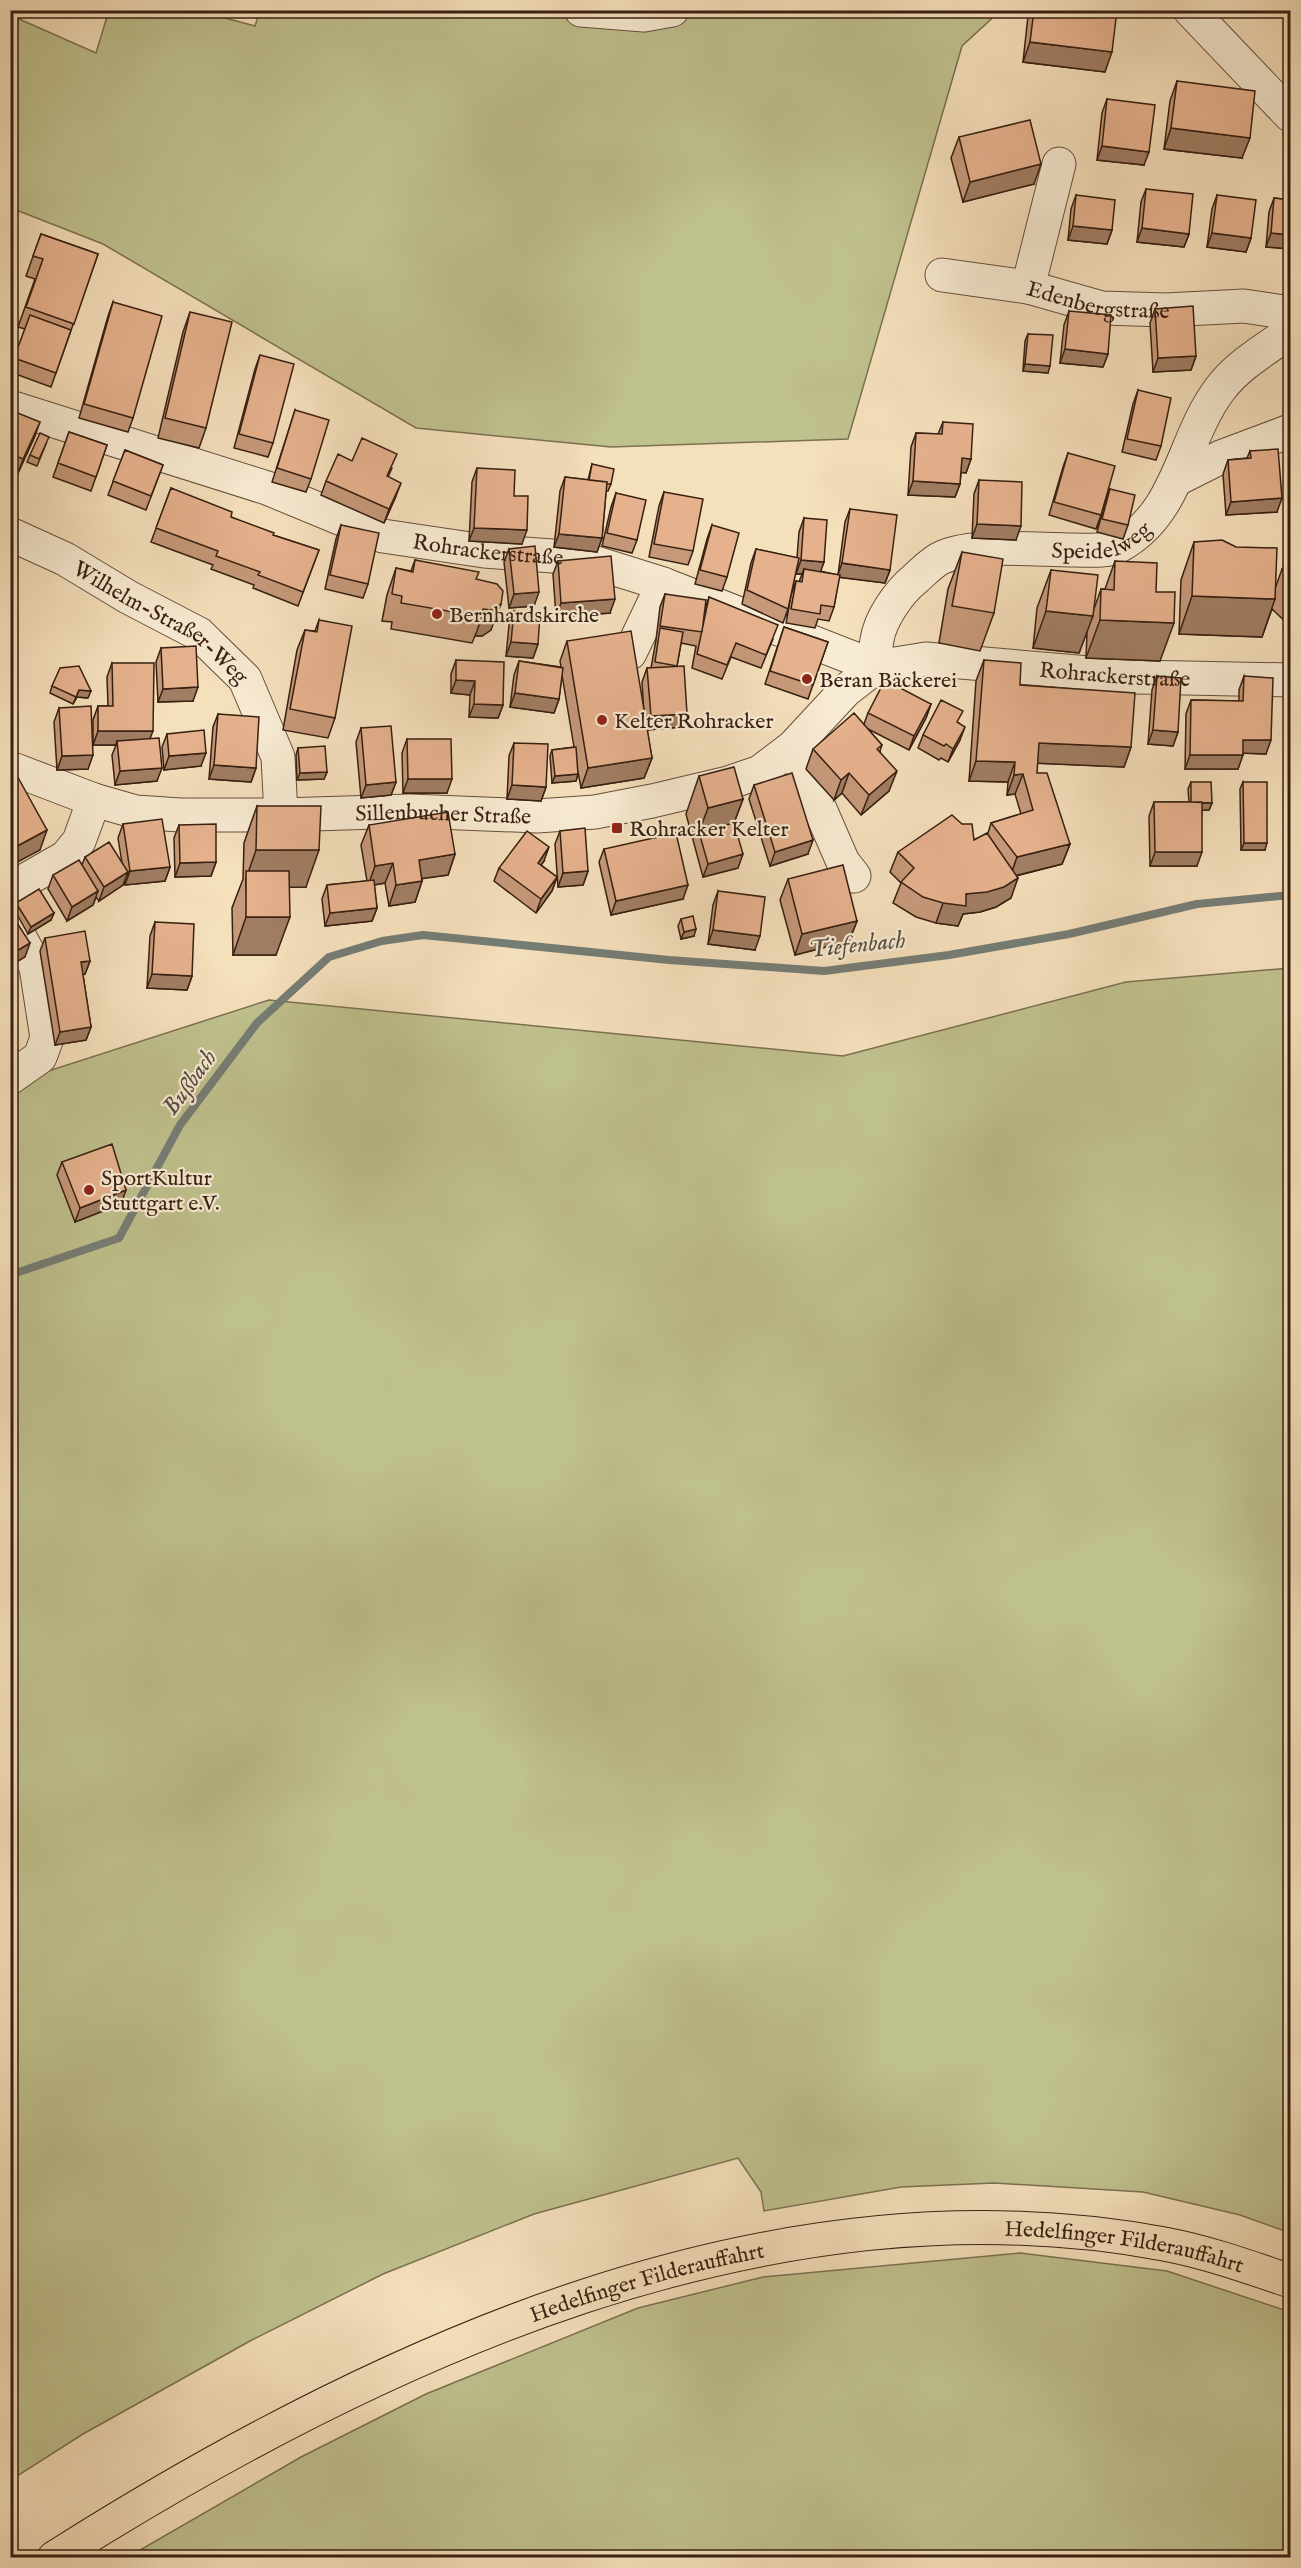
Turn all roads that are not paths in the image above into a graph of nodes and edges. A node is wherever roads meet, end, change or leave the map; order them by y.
1 (580, 10) edge
2 (672, 10) edge
3 (1190, 10) edge
4 (1290, 115) edge
5 (1059, 164) dead end
6 (942, 275) dead end
7 (1028, 287) junction
8 (1290, 313) edge
9 (1290, 332) edge
10 (10, 407) edge
11 (1290, 431) edge
12 (1177, 479) junction
13 (10, 534) edge
14 (663, 584) junction
15 (630, 653) edge
16 (876, 667) junction
17 (1290, 680) edge
18 (793, 747) junction
19 (10, 768) edge
20 (94, 800) junction
21 (281, 815) junction
22 (854, 876) dead end
23 (10, 889) edge
24 (10, 919) edge
25 (10, 1078) edge
26 (1290, 2281) edge
27 (54, 2558) edge

1 - 2 street
3 - 4 street
5 - 7 street
6 - 7 street, Edenbergstraße
7 - 8 street, Edenbergstraße
9 - 12 street, Speidelweg
10 - 14 street, Rohrackerstraße
11 - 12 street
12 - 16 street, Speidelweg
13 - 21 street, Wilhelm-Straßer-Weg
14 - 15 street
14 - 16 street, Rohrackerstraße
16 - 17 street, Rohrackerstraße
16 - 18 street, Sillenbucher Straße
18 - 21 street, Sillenbucher Straße
18 - 22 street
19 - 20 street, Sillenbucher Straße
20 - 21 street, Sillenbucher Straße
20 - 23 street
24 - 25 street
26 - 27 main road, Hedelfinger Filderauffahrt

